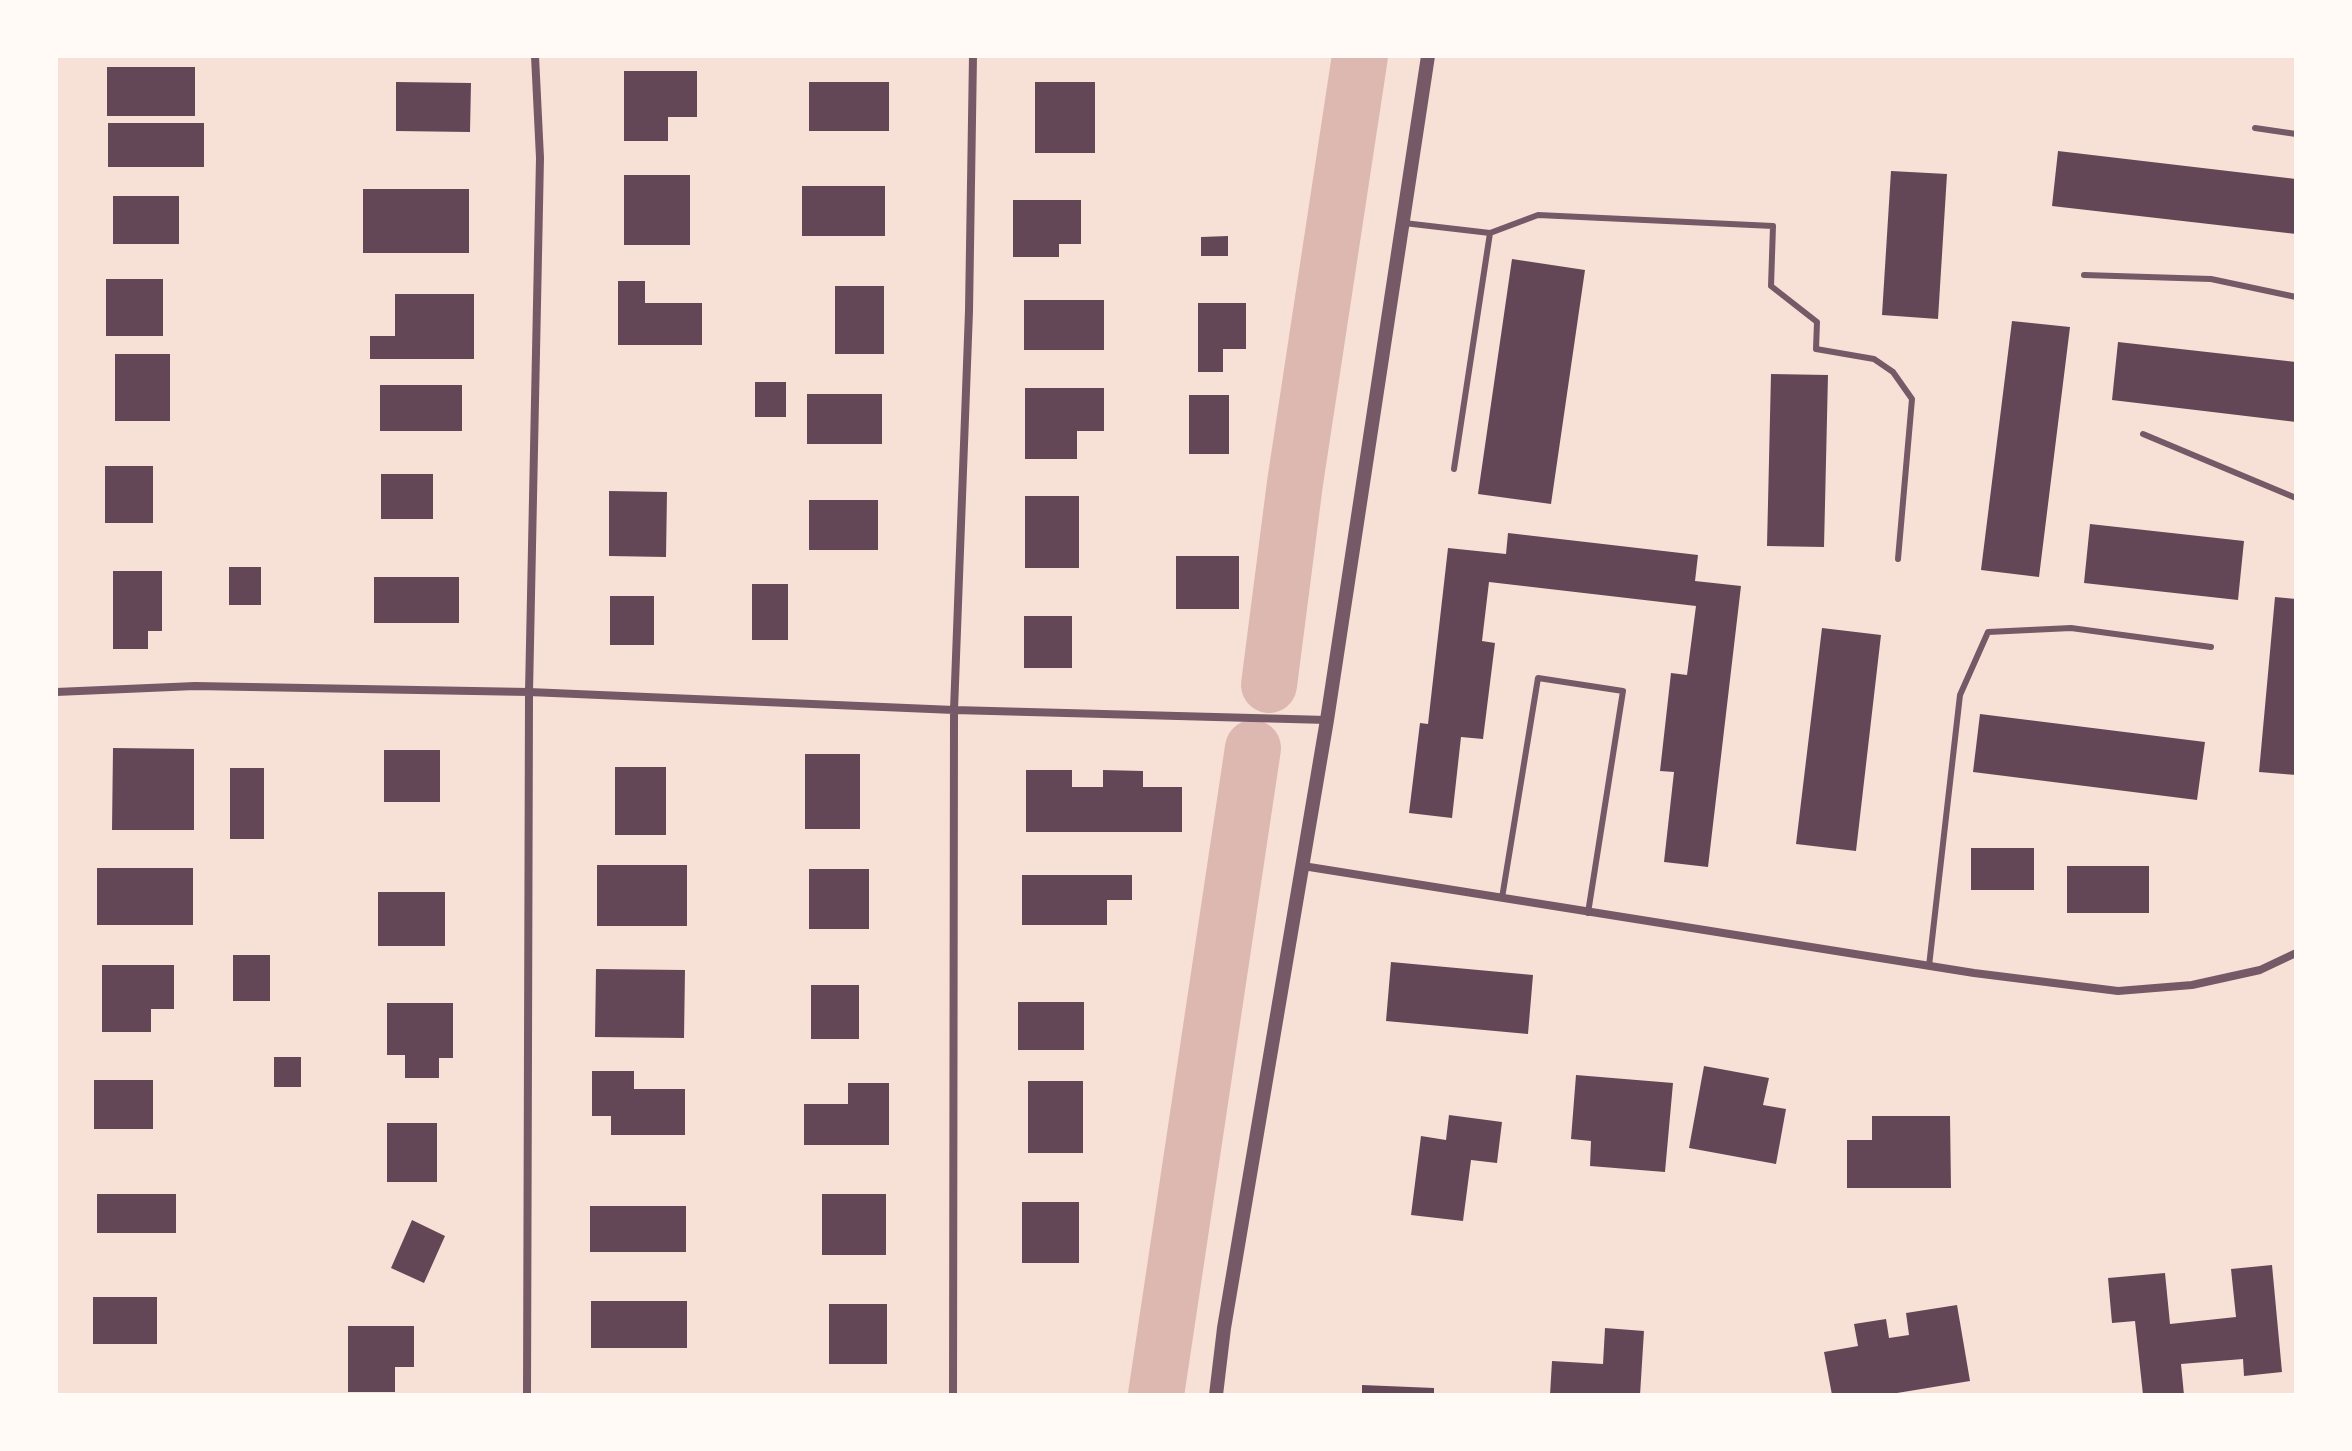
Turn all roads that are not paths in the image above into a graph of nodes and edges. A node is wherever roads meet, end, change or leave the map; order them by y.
1 (535, 56) edge
2 (973, 56) edge
3 (1428, 56) edge
4 (2255, 128) dead end
5 (2296, 134) edge
6 (1404, 223) junction
7 (1490, 233) junction
8 (2084, 275) dead end
9 (2296, 297) edge
10 (2143, 434) dead end
11 (1454, 469) dead end
12 (2296, 498) edge
13 (1898, 559) dead end
14 (2211, 647) dead end
15 (56, 692) edge
16 (529, 692) junction
17 (954, 710) junction
18 (1327, 720) junction
19 (1303, 866) junction
20 (1502, 898) junction
21 (1588, 913) junction
22 (2296, 953) edge
23 (1929, 966) junction
24 (527, 1395) edge
25 (953, 1395) edge
26 (1216, 1395) edge

1 - 16 street
2 - 17 street
3 - 6 street
4 - 5 lane
6 - 7 lane
6 - 18 street
7 - 11 lane
7 - 13 lane
8 - 9 lane
10 - 12 lane
14 - 23 lane
15 - 16 street
16 - 17 street
16 - 24 street
17 - 18 street
17 - 25 street
18 - 19 street
19 - 20 street
19 - 26 street
20 - 21 street
20 - 21 lane
21 - 23 street
22 - 23 street

